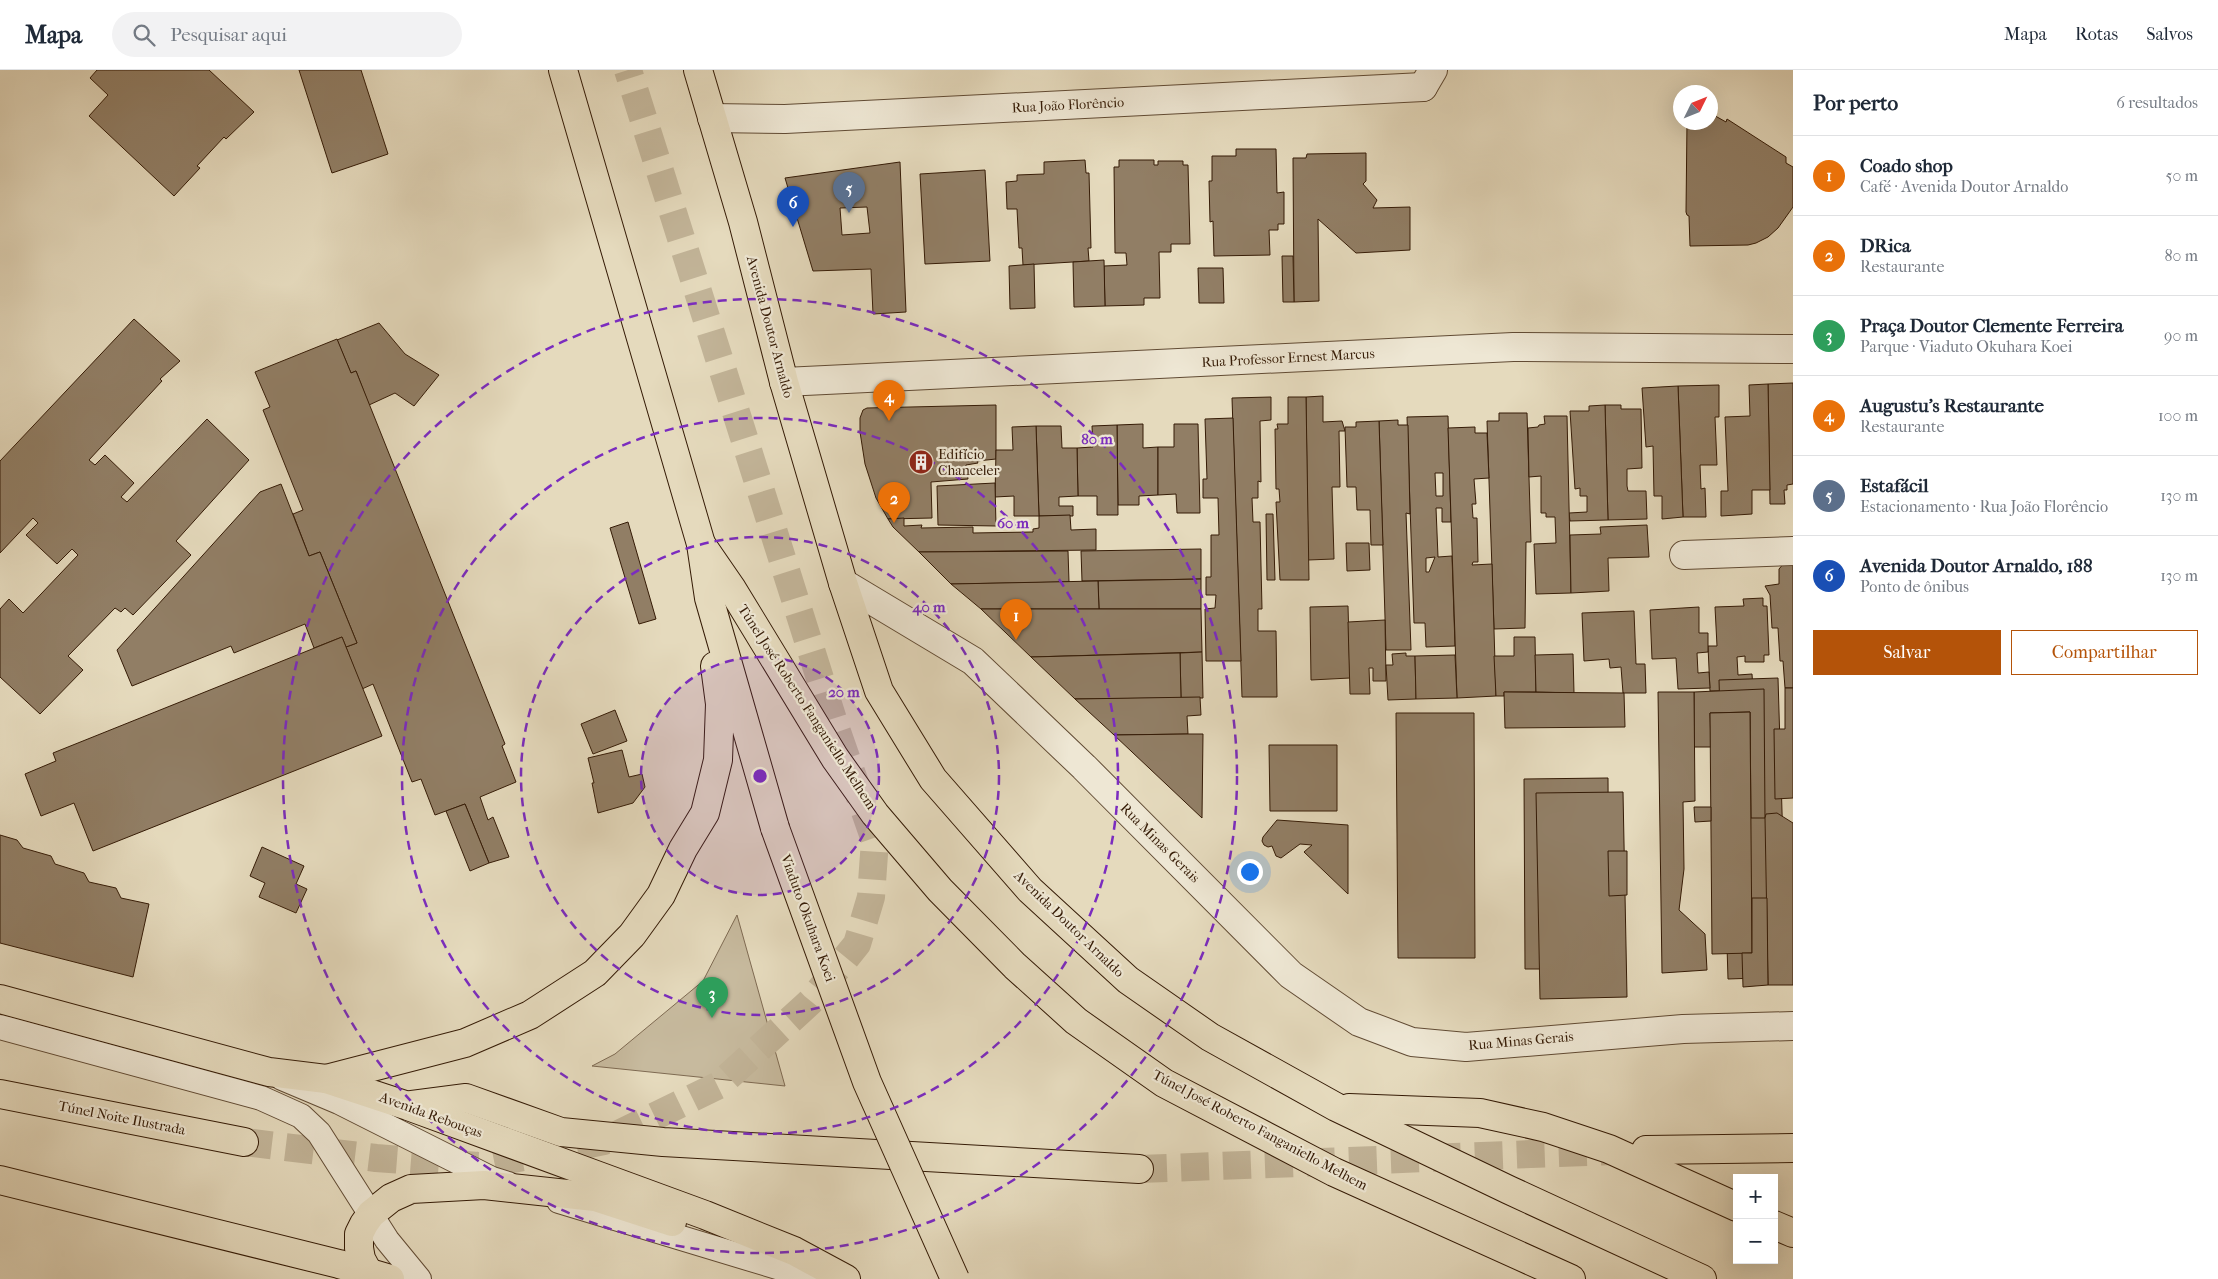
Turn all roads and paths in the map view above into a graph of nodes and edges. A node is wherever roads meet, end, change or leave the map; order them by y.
1 (563, 70) edge
2 (698, 70) edge
3 (1428, 78) edge
4 (712, 118) junction
5 (1793, 349) edge
6 (784, 382) junction
7 (702, 549) junction
8 (1793, 550) edge
9 (1684, 555) dead end
10 (843, 583) junction
11 (0, 999) edge
12 (1793, 1026) edge
13 (0, 1027) edge
14 (269, 1072) junction
15 (326, 1079) junction
16 (0, 1094) edge
17 (408, 1106) junction
18 (1336, 1107) junction
19 (244, 1142) tunnel mouth
20 (1793, 1148) edge
21 (1646, 1150) dead end
22 (1139, 1169) tunnel mouth
23 (0, 1180) edge
24 (522, 1189) junction
25 (1733, 1205) edge
26 (371, 1214) junction
27 (705, 1215) junction
28 (1778, 1226) edge
29 (1793, 1233) edge
30 (379, 1276) edge
31 (419, 1279) edge
32 (807, 1279) edge
33 (846, 1279) edge
34 (955, 1279) edge
35 (1571, 1279) edge
36 (1702, 1279) edge

1 - 7 main road
2 - 4 main road, Avenida Doutor Arnaldo
3 - 4 street, Rua João Florêncio
4 - 6 main road, Avenida Doutor Arnaldo
5 - 6 street, Rua Professor Ernest Marcus
6 - 10 main road, Avenida Doutor Arnaldo
7 - 15 main road
7 - 34 main road, Viaduto Okuhara Koei, bridge
7 - 35 main road, Túnel José Roberto Fanganiello Melhem
8 - 9 street
10 - 12 street, Rua Minas Gerais
10 - 18 main road, Avenida Doutor Arnaldo
11 - 14 main road, Avenida Rebouças
13 - 26 lane
14 - 15 main road, Avenida Rebouças
14 - 24 lane
15 - 17 main road, Avenida Rebouças
16 - 19 main road, Túnel Noite Ilustrada
17 - 22 main road
17 - 27 main road, Avenida Rebouças
18 - 25 main road
18 - 36 main road
20 - 21 main road
23 - 30 main road
24 - 26 main road
24 - 27 main road
24 - 32 lane
26 - 30 main road
26 - 31 lane
27 - 33 main road, Avenida Rebouças
28 - 29 main road

